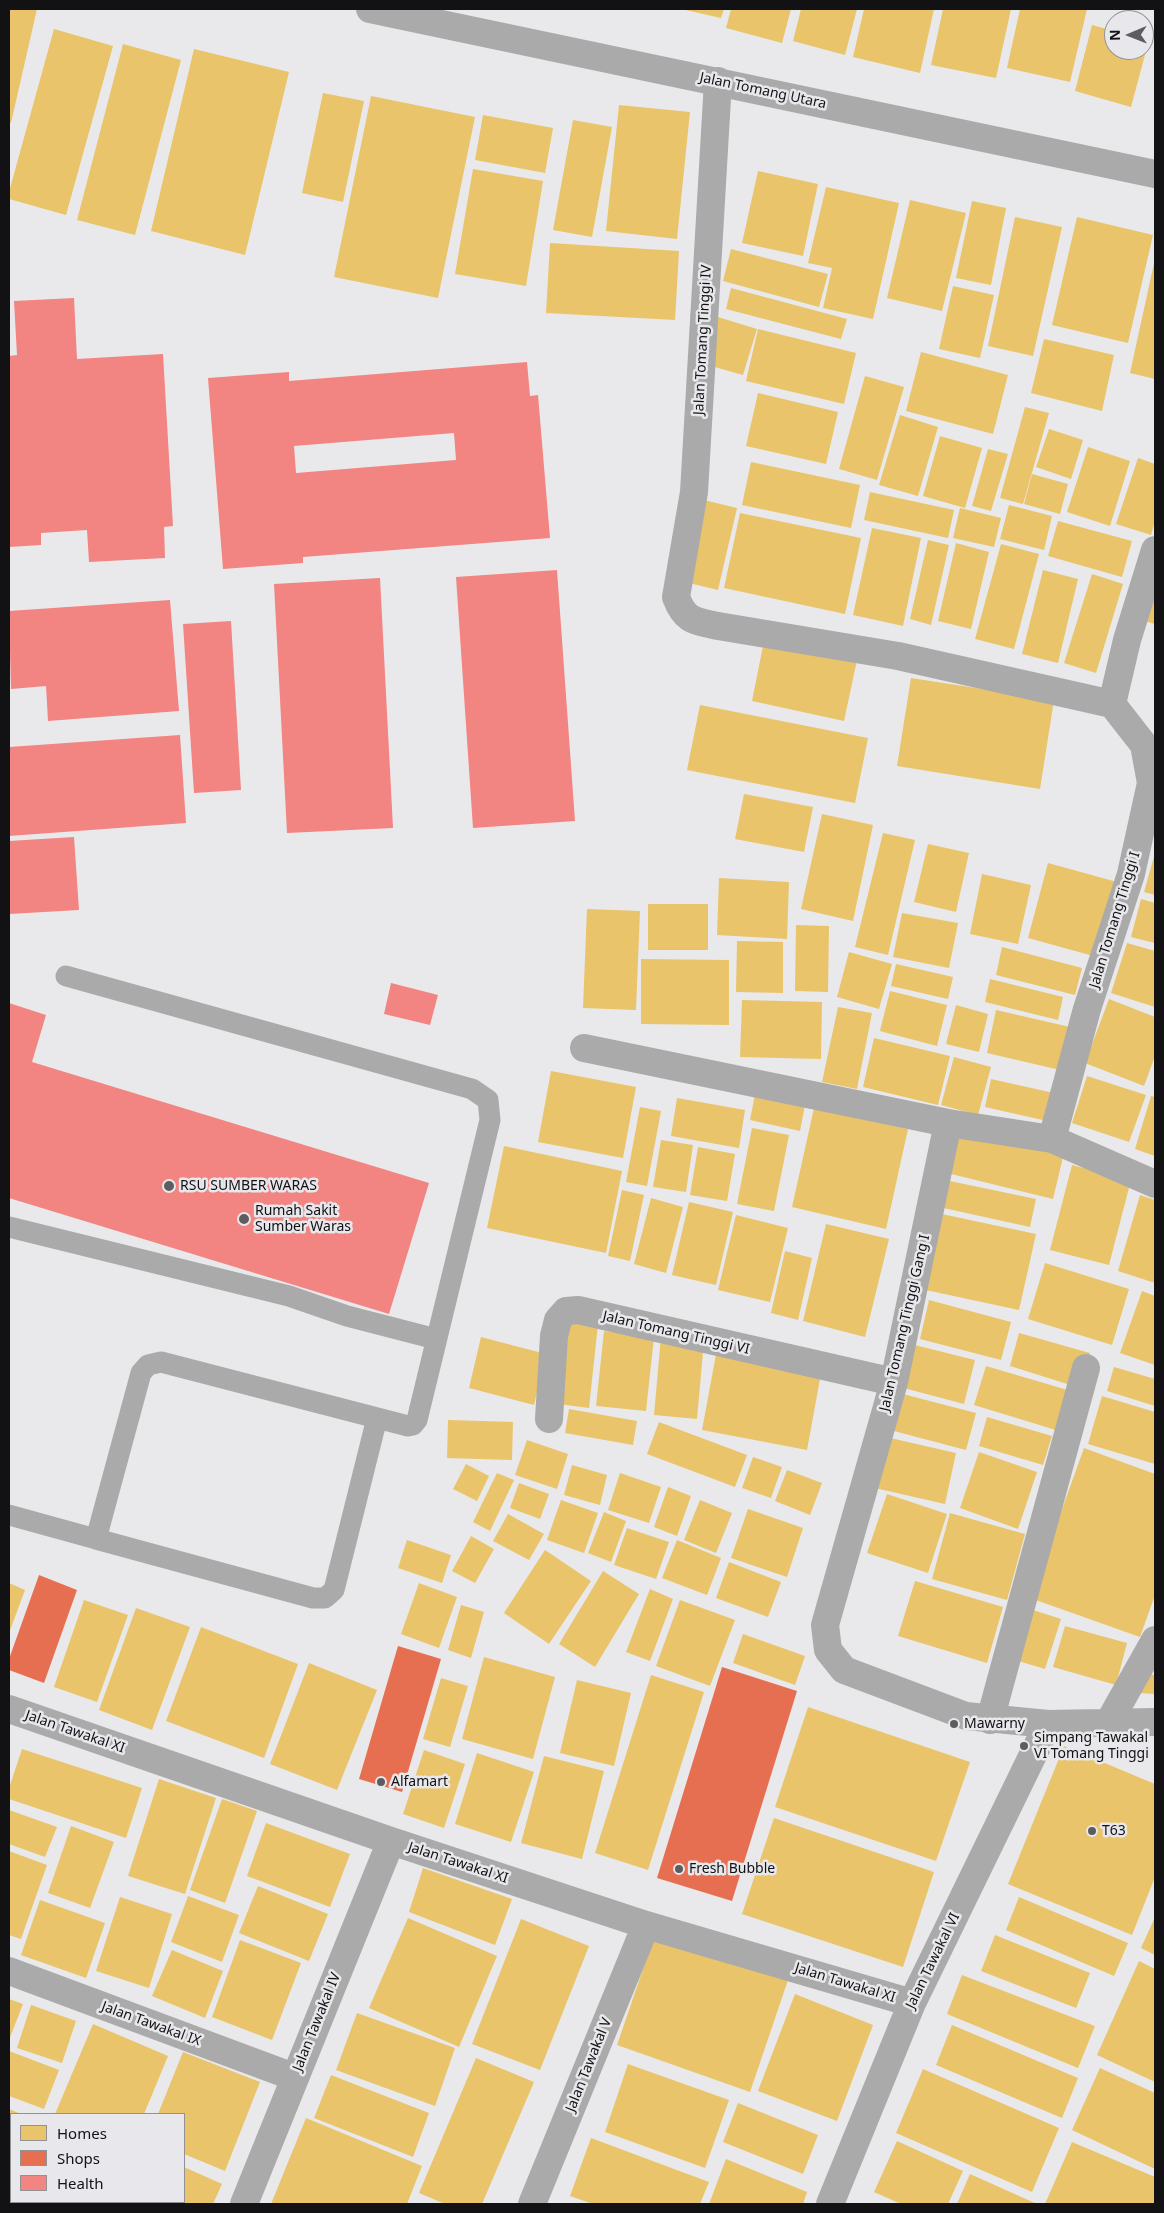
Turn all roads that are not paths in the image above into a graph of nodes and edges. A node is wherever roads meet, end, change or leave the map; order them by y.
1 (370, 9) edge
2 (718, 81) junction
3 (1155, 174) edge
4 (1155, 550) edge
5 (1112, 704) junction
6 (1153, 783) edge
7 (66, 976) dead end
8 (584, 1048) dead end
9 (948, 1123) junction
10 (1052, 1139) junction
11 (1155, 1184) edge
12 (9, 1227) edge
13 (436, 1339) junction
14 (1086, 1368) dead end
15 (894, 1382) junction
16 (377, 1418) junction
17 (550, 1419) dead end
18 (9, 1515) edge
19 (96, 1540) junction
20 (1155, 1640) edge
21 (9, 1709) edge
22 (990, 1720) junction
23 (1109, 1722) junction
24 (1155, 1722) edge
25 (1048, 1724) junction
26 (392, 1841) junction
27 (646, 1925) junction
28 (9, 1971) edge
29 (912, 2004) junction
30 (294, 2077) junction
31 (244, 2204) edge
32 (532, 2204) edge
33 (830, 2204) edge

1 - 2 street, Jalan Tomang Utara
2 - 3 street, Jalan Tomang Utara
2 - 5 street, Jalan Tomang Tinggi IV
4 - 5 street
5 - 6 street, Jalan Tomang Tinggi I
6 - 10 street, Jalan Tomang Tinggi I
7 - 13 lane
8 - 9 street
9 - 10 street
9 - 15 street, Jalan Tomang Tinggi Gang I
10 - 11 street
12 - 13 lane
13 - 16 lane
14 - 22 street
15 - 17 street, Jalan Tomang Tinggi VI
15 - 22 street, Jalan Tomang Tinggi Gang I
16 - 19 lane
16 - 19 lane
18 - 19 lane
20 - 23 street
21 - 26 street, Jalan Tawakal XI
22 - 25 street, Jalan Tomang Tinggi Gang I
23 - 24 street, Jalan Tomang Tinggi Gang I
23 - 25 street, Jalan Tomang Tinggi Gang I
25 - 29 street, Jalan Tawakal VI
26 - 27 street, Jalan Tawakal XI
26 - 30 street, Jalan Tawakal IV
27 - 29 street, Jalan Tawakal XI
27 - 32 street, Jalan Tawakal V
28 - 30 street, Jalan Tawakal IX
29 - 33 street, Jalan Tawakal VI
30 - 31 street, Jalan Tawakal IV

